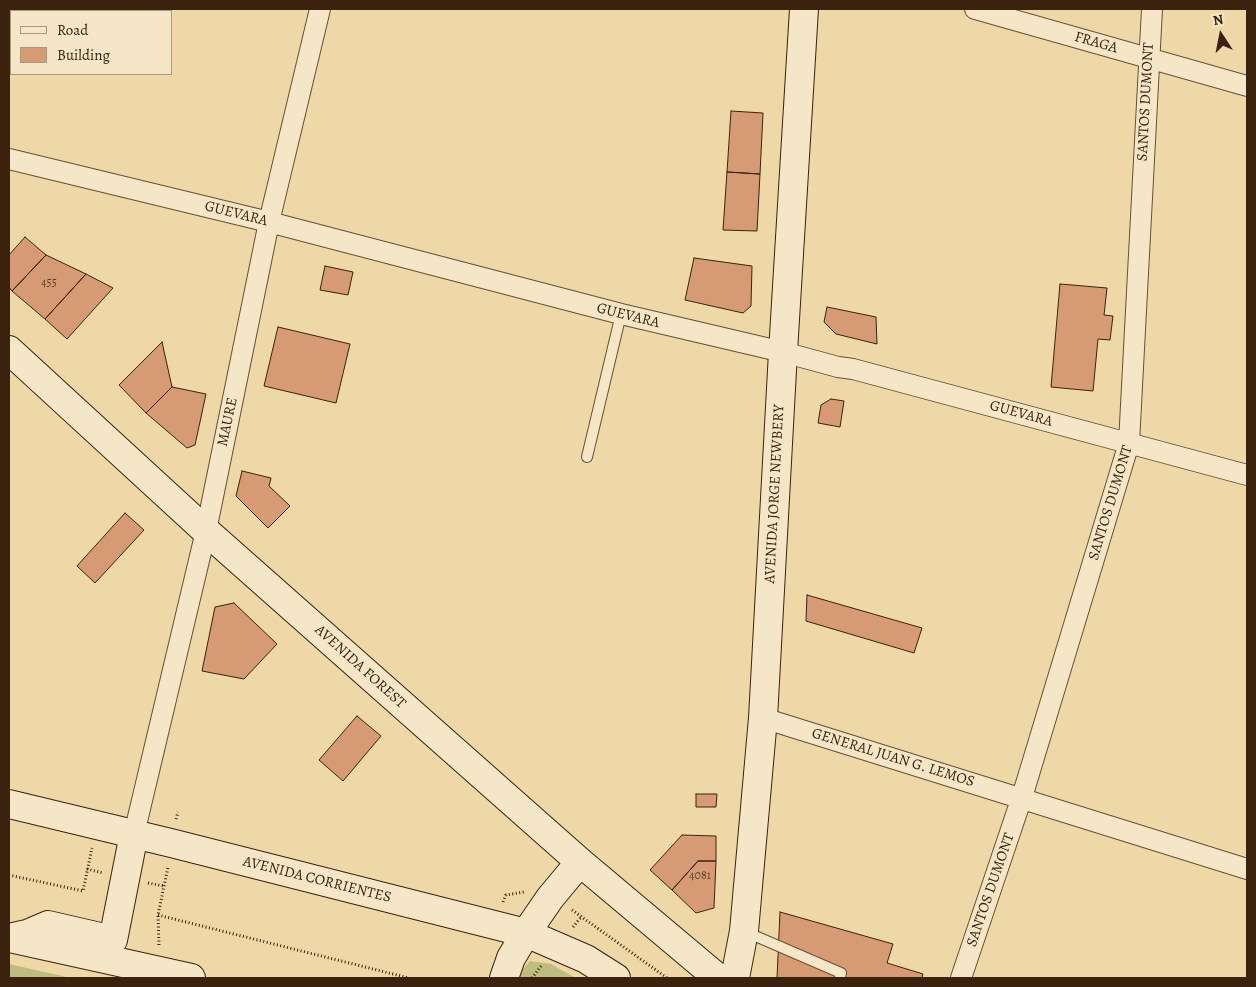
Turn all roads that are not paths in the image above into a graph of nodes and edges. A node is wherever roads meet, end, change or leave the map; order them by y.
1 (320, 9) edge
2 (804, 9) edge
3 (975, 9) edge
4 (1152, 9) edge
5 (1148, 58) junction
6 (1247, 86) edge
7 (9, 159) edge
8 (268, 222) junction
9 (621, 314) junction
10 (9, 350) edge
11 (782, 352) junction
12 (1130, 443) junction
13 (587, 457) dead end
14 (1247, 475) edge
15 (206, 531) junction
16 (763, 718) junction
17 (1022, 797) junction
18 (9, 804) edge
19 (134, 834) junction
20 (580, 862) junction
21 (1247, 869) edge
22 (744, 931) junction
23 (526, 933) junction
24 (9, 938) edge
25 (191, 978) edge
26 (504, 978) edge
27 (616, 978) edge
28 (718, 978) edge
29 (735, 978) edge
30 (840, 978) edge
31 (961, 978) edge

1 - 8 street, MAURE
2 - 11 main road, AVENIDA JORGE NEWBERY
3 - 5 street, FRAGA
4 - 5 street, SANTOS DUMONT
5 - 6 street, FRAGA
5 - 12 street, SANTOS DUMONT
7 - 8 street, GUEVARA
8 - 9 street, GUEVARA
8 - 15 street, MAURE
9 - 11 street, GUEVARA
9 - 13 lane
10 - 15 main road, AVENIDA FOREST
11 - 12 street, GUEVARA
11 - 16 main road, AVENIDA JORGE NEWBERY
12 - 14 street, GUEVARA
12 - 17 street, SANTOS DUMONT
15 - 19 street, MAURE
15 - 20 main road, AVENIDA FOREST
16 - 17 street, GENERAL JUAN G. LEMOS
16 - 22 main road, AVENIDA JORGE NEWBERY
17 - 21 street, GENERAL JUAN G. LEMOS
17 - 31 street, SANTOS DUMONT
18 - 19 main road, AVENIDA CORRIENTES
19 - 23 main road, AVENIDA CORRIENTES
19 - 24 main road
20 - 23 main road
20 - 28 main road, AVENIDA FOREST
22 - 29 main road, AVENIDA JORGE NEWBERY
22 - 30 lane
23 - 26 main road
23 - 27 main road, AVENIDA CORRIENTES
24 - 25 main road

